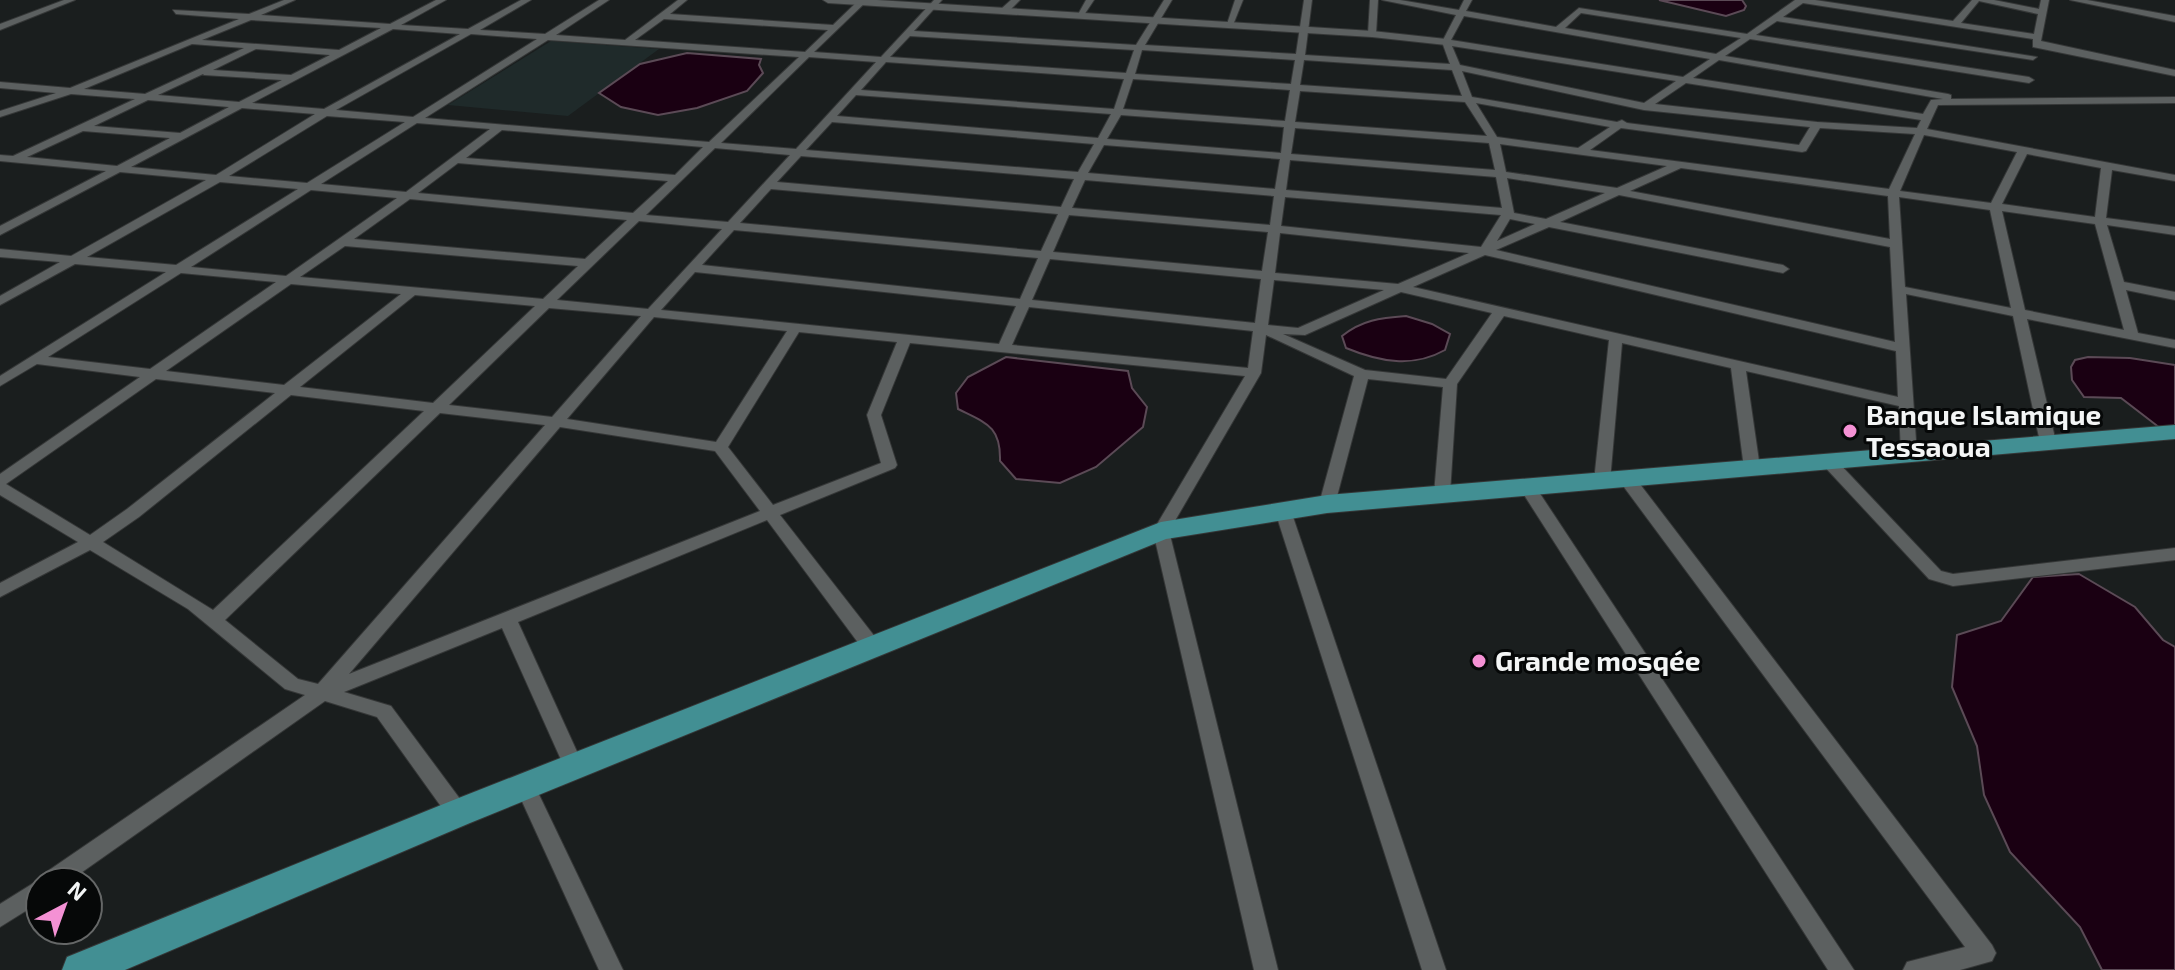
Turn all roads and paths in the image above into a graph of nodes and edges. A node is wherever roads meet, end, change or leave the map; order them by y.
1 (71, 0) edge
2 (291, 0) edge
3 (430, 0) edge
4 (442, 0) edge
5 (527, 0) edge
6 (605, 0) edge
7 (683, 0) edge
8 (828, 0) edge
9 (1016, 0) edge
10 (1090, 0) edge
11 (1168, 0) edge
12 (1239, 0) edge
13 (1308, 0) edge
14 (1374, 0) edge
15 (1386, 0) edge
16 (1468, 0) edge
17 (1801, 0) edge
18 (1892, 0) edge
19 (1976, 0) edge
20 (1982, 0) edge
21 (2045, 0) edge
22 (2074, 0) edge
23 (863, 1) edge
24 (935, 3) edge
25 (1004, 11) junction
26 (176, 12) dead end
27 (1877, 12) junction
28 (2043, 12) junction
29 (1461, 13) junction
30 (662, 16) junction
31 (1079, 16) junction
32 (249, 18) junction
33 (1775, 18) junction
34 (2175, 19) edge
35 (1153, 20) junction
36 (1955, 24) junction
37 (1229, 25) junction
38 (0, 27) edge
39 (390, 27) junction
40 (835, 28) junction
41 (1304, 30) junction
42 (1558, 30) junction
43 (471, 33) junction
44 (906, 33) junction
45 (1372, 34) junction
46 (1747, 37) junction
47 (545, 38) junction
48 (2037, 40) junction
49 (191, 41) junction
50 (1446, 42) junction
51 (626, 43) junction
52 (256, 46) junction
53 (1139, 47) junction
54 (341, 53) junction
55 (806, 55) junction
56 (1718, 56) junction
57 (2033, 57) junction
58 (1300, 58) junction
59 (881, 60) junction
60 (1455, 67) junction
61 (202, 72) junction
62 (2175, 73) edge
63 (1128, 77) junction
64 (294, 78) junction
65 (1685, 79) junction
66 (2029, 80) junction
67 (0, 85) edge
68 (1295, 87) junction
69 (72, 91) junction
70 (854, 92) junction
71 (147, 97) junction
72 (1468, 99) junction
73 (2175, 100) edge
74 (1970, 101) junction
75 (2025, 101) junction
76 (241, 105) junction
77 (1645, 106) junction
78 (326, 112) junction
79 (1118, 112) junction
80 (0, 114) edge
81 (1928, 118) junction
82 (831, 119) junction
83 (416, 120) junction
84 (1291, 125) junction
85 (1618, 125) junction
86 (1817, 125) junction
87 (500, 127) junction
88 (80, 128) junction
89 (1922, 131) junction
90 (182, 136) junction
91 (1494, 140) junction
92 (1101, 141) junction
93 (712, 145) junction
94 (1582, 150) junction
95 (2023, 150) junction
96 (798, 152) junction
97 (1285, 155) junction
98 (0, 158) edge
99 (15, 159) junction
100 (456, 160) junction
101 (1680, 164) junction
102 (1792, 164) junction
103 (2107, 166) junction
104 (118, 169) junction
105 (1500, 174) junction
106 (1081, 176) junction
107 (677, 178) junction
108 (2175, 178) edge
109 (217, 179) junction
110 (768, 185) junction
111 (308, 188) junction
112 (1280, 192) junction
113 (1619, 192) junction
114 (1893, 193) junction
115 (408, 196) junction
116 (1995, 207) junction
117 (1065, 211) junction
118 (1508, 214) junction
119 (636, 217) junction
120 (2100, 221) junction
121 (1548, 223) junction
122 (734, 225) junction
123 (1275, 229) junction
124 (0, 231) edge
125 (2175, 231) edge
126 (342, 242) junction
127 (1896, 244) junction
128 (1484, 251) junction
129 (0, 253) edge
130 (1046, 253) junction
131 (69, 260) junction
132 (587, 263) junction
133 (692, 268) junction
134 (1783, 269) dead end
135 (179, 271) junction
136 (1268, 276) junction
137 (288, 281) junction
138 (2118, 285) junction
139 (1400, 288) junction
140 (1898, 289) junction
141 (411, 292) junction
142 (2175, 296) edge
143 (0, 301) edge
144 (1025, 302) junction
145 (543, 305) junction
146 (1500, 311) junction
147 (651, 313) junction
148 (2019, 313) junction
149 (795, 328) junction
150 (1260, 329) junction
151 (2132, 335) junction
152 (1616, 337) junction
153 (904, 340) junction
154 (2175, 344) edge
155 (1902, 348) junction
156 (1003, 350) junction
157 (35, 360) junction
158 (1738, 365) junction
159 (1254, 373) junction
160 (1362, 374) junction
161 (151, 376) junction
162 (0, 382) edge
163 (1450, 384) junction
164 (287, 391) junction
165 (1905, 403) junction
166 (435, 409) junction
167 (556, 422) junction
168 (2175, 432) edge
169 (2048, 442) junction
170 (720, 447) junction
171 (1909, 455) junction
172 (1829, 462) junction
173 (1752, 468) junction
174 (1614, 480) junction
175 (0, 481) edge
176 (1527, 487) junction
177 (0, 488) edge
178 (1442, 494) junction
179 (1327, 504) junction
180 (1283, 511) junction
181 (770, 513) junction
182 (1161, 531) junction
183 (90, 543) junction
184 (2175, 554) edge
185 (0, 591) edge
186 (507, 618) junction
187 (214, 620) junction
188 (872, 647) junction
189 (322, 693) junction
190 (574, 767) junction
191 (525, 786) junction
192 (458, 813) junction
193 (73, 866) edge
194 (24, 900) edge
195 (0, 917) edge
196 (81, 970) edge
197 (611, 970) edge
198 (1266, 970) edge
199 (1434, 970) edge
200 (1842, 970) edge
201 (1915, 970) edge

1 - 38 street
2 - 32 street
3 - 4 street
4 - 39 street
5 - 43 street
6 - 47 street
7 - 30 street
8 - 23 street
9 - 25 street
10 - 31 street
11 - 35 street
12 - 37 street
13 - 41 street
14 - 45 street
15 - 29 street
16 - 29 street
17 - 27 street
17 - 33 street
18 - 27 street
19 - 36 street
20 - 28 street
21 - 28 street
22 - 34 street
23 - 24 street
23 - 40 street
24 - 25 street
24 - 44 street
25 - 31 street
26 - 32 street
27 - 36 street
28 - 48 street
29 - 42 street
29 - 50 street
30 - 40 street
30 - 51 street
31 - 35 street
32 - 39 street
32 - 49 street
33 - 46 street
33 - 57 street
35 - 37 street
35 - 53 street
36 - 48 street
37 - 41 street
39 - 43 street
39 - 54 street
40 - 55 street
41 - 45 street
41 - 58 street
42 - 46 street
42 - 56 street
43 - 47 street
43 - 78 street
44 - 53 street
44 - 59 street
45 - 50 street
46 - 56 street
46 - 66 street
47 - 51 street
47 - 83 street
48 - 57 street
48 - 62 street
49 - 52 street
49 - 69 street
50 - 60 street
50 - 65 street
51 - 55 street
52 - 54 street
52 - 61 street
53 - 58 street
53 - 63 street
54 - 64 street
55 - 59 street
55 - 93 street
56 - 65 street
56 - 74 street
57 - 66 street
58 - 60 street
58 - 68 street
59 - 63 street
59 - 70 street
60 - 72 street
60 - 77 street
61 - 64 street
61 - 71 street
63 - 68 street
63 - 79 street
64 - 76 street
65 - 77 street
65 - 81 street
66 - 75 street
67 - 69 street
68 - 72 street
68 - 84 street
69 - 71 street
69 - 80 street
70 - 79 street
70 - 82 street
71 - 76 street
71 - 88 street
72 - 85 street
72 - 91 street
73 - 75 street
74 - 75 street
74 - 81 street
76 - 78 street
76 - 90 street
77 - 85 street
77 - 86 street
78 - 83 street
78 - 109 street
79 - 84 street
79 - 92 street
81 - 89 street
82 - 92 street
82 - 96 street
83 - 87 street
83 - 111 street
84 - 91 street
84 - 97 street
85 - 94 street
85 - 102 street
86 - 89 street
86 - 102 street
87 - 93 street
87 - 100 street
88 - 90 street
88 - 99 street
89 - 95 street
89 - 114 street
90 - 104 street
91 - 94 street
91 - 105 street
92 - 97 street
92 - 106 street
93 - 96 street
93 - 107 street
94 - 101 street
95 - 103 street
95 - 116 street
96 - 106 street
96 - 110 street
97 - 105 street
97 - 112 street
98 - 99 street
99 - 104 street
100 - 107 street
100 - 115 street
101 - 102 street
101 - 113 street
102 - 114 street
103 - 108 street
103 - 120 street
104 - 109 street
104 - 124 street
105 - 113 street
105 - 118 street
106 - 112 street
106 - 117 street
107 - 119 street
109 - 111 street
109 - 131 street
110 - 117 street
110 - 122 street
111 - 115 street
111 - 135 street
112 - 118 street
112 - 123 street
113 - 121 street
113 - 127 street
114 - 116 street
114 - 127 street
115 - 119 street
115 - 126 street
116 - 120 street
116 - 148 street
117 - 123 street
117 - 130 street
118 - 121 street
118 - 128 street
119 - 122 street
119 - 132 street
120 - 125 street
120 - 138 street
121 - 128 street
121 - 134 street
122 - 130 street
122 - 133 street
123 - 128 street
123 - 136 street
126 - 132 street
126 - 137 street
127 - 140 street
128 - 139 street
128 - 155 street
129 - 131 street
130 - 136 street
130 - 144 street
131 - 135 street
131 - 143 street
132 - 145 street
133 - 144 street
133 - 147 street
135 - 137 street
135 - 157 street
136 - 139 street
136 - 150 street
137 - 141 street
137 - 161 street
138 - 142 street
138 - 151 street
139 - 146 street
139 - 150 street
140 - 148 street
140 - 155 street
141 - 145 street
141 - 164 street
144 - 150 street
144 - 156 street
145 - 147 street
145 - 166 street
146 - 152 street
146 - 163 street
147 - 149 street
147 - 167 street
148 - 151 street
148 - 169 street
149 - 153 street
149 - 170 street
150 - 159 street
150 - 160 street
151 - 154 street
152 - 158 street
152 - 174 street
153 - 156 street
153 - 181 street
155 - 165 street
156 - 159 street
157 - 161 street
157 - 162 street
158 - 165 street
158 - 173 street
159 - 182 street
160 - 163 street
160 - 179 street
161 - 164 street
161 - 175 street
163 - 178 street
164 - 166 street
164 - 183 street
165 - 171 street
166 - 167 street
166 - 187 street
167 - 170 street
167 - 189 street
168 - 169 highway
169 - 171 highway
170 - 181 street
171 - 172 highway
172 - 173 highway
172 - 184 street
173 - 174 highway
174 - 176 highway
174 - 201 street
176 - 178 highway
176 - 200 street
177 - 183 street
178 - 179 highway
179 - 180 highway
180 - 182 highway
180 - 199 street
181 - 186 street
181 - 188 street
182 - 188 highway
182 - 198 street
183 - 185 street
183 - 187 street
186 - 189 street
186 - 190 street
187 - 189 street
188 - 190 highway
189 - 192 street
189 - 193 street
190 - 191 highway
191 - 192 highway
191 - 197 street
192 - 196 highway
194 - 195 street

